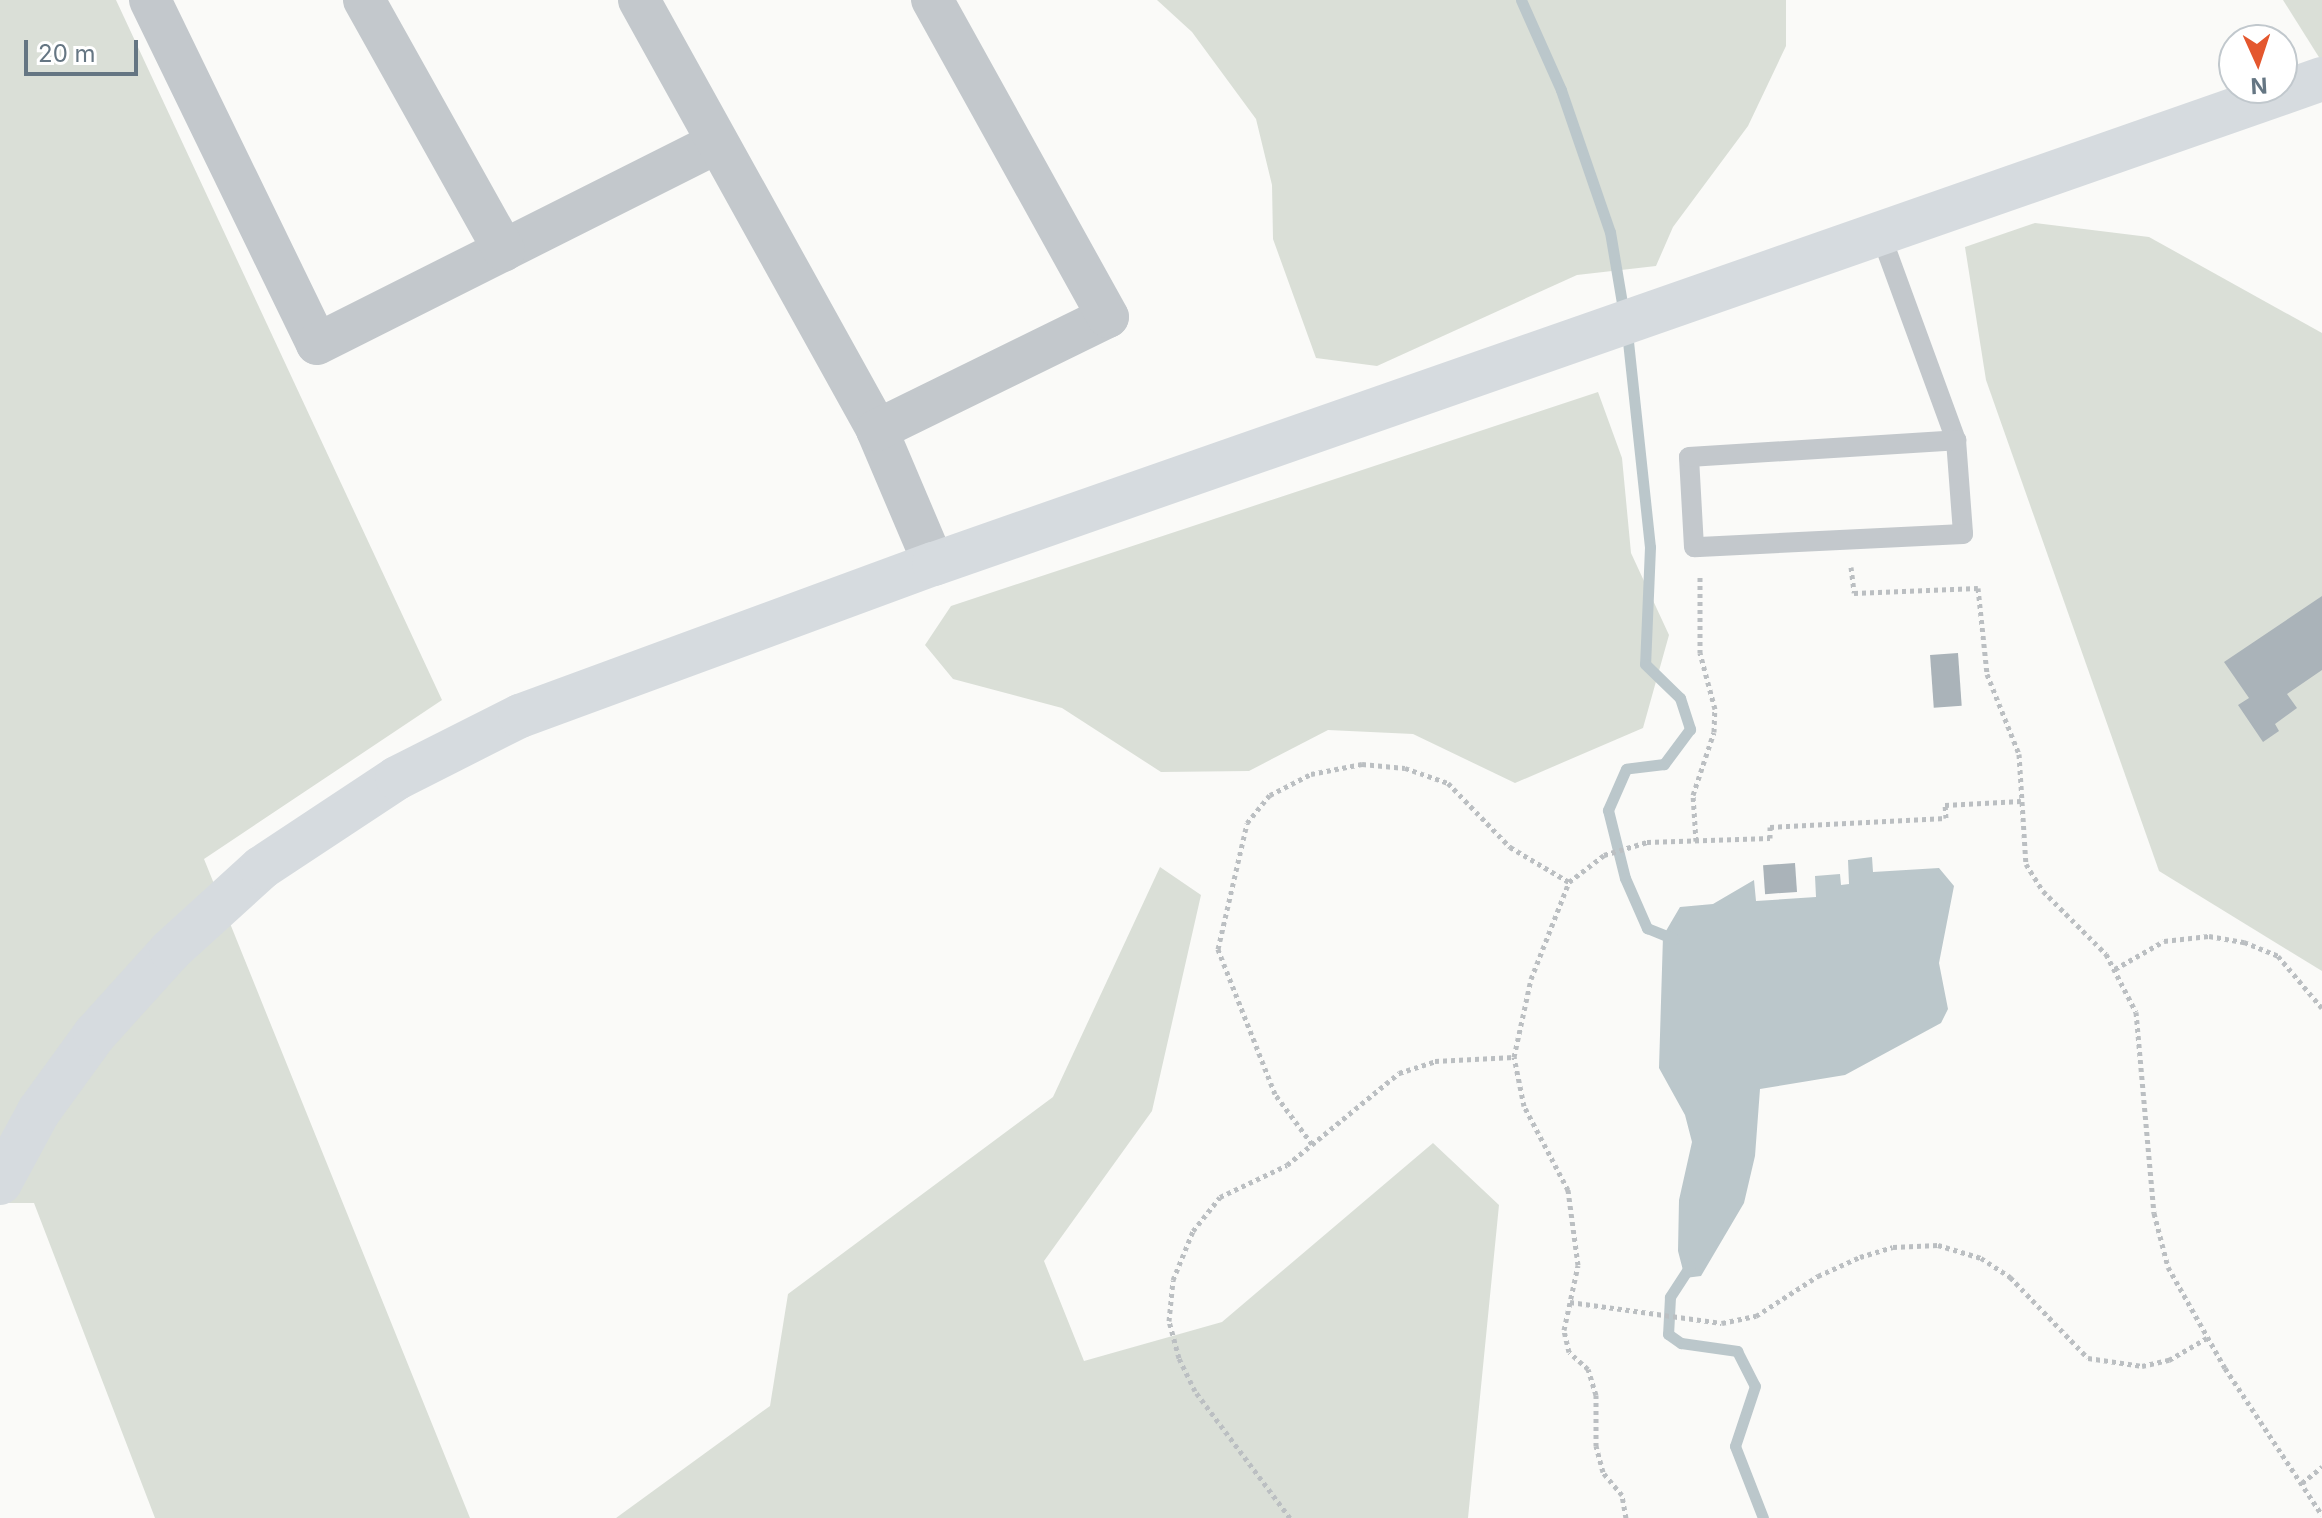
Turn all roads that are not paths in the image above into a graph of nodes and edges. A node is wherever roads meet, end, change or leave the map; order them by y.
1 (150, 0) edge
2 (364, 0) edge
3 (639, 0) edge
4 (932, 0) edge
5 (2322, 79) edge
6 (716, 143) junction
7 (1879, 230) junction
8 (504, 250) junction
9 (877, 430) junction
10 (1956, 440) junction
11 (934, 564) junction
12 (0, 1183) edge

1 - 8 street
2 - 8 street
3 - 6 street
4 - 9 street
5 - 7 street
6 - 8 street
6 - 9 street
7 - 10 lane
7 - 11 street
9 - 11 street
10 - 10 lane
11 - 12 street

